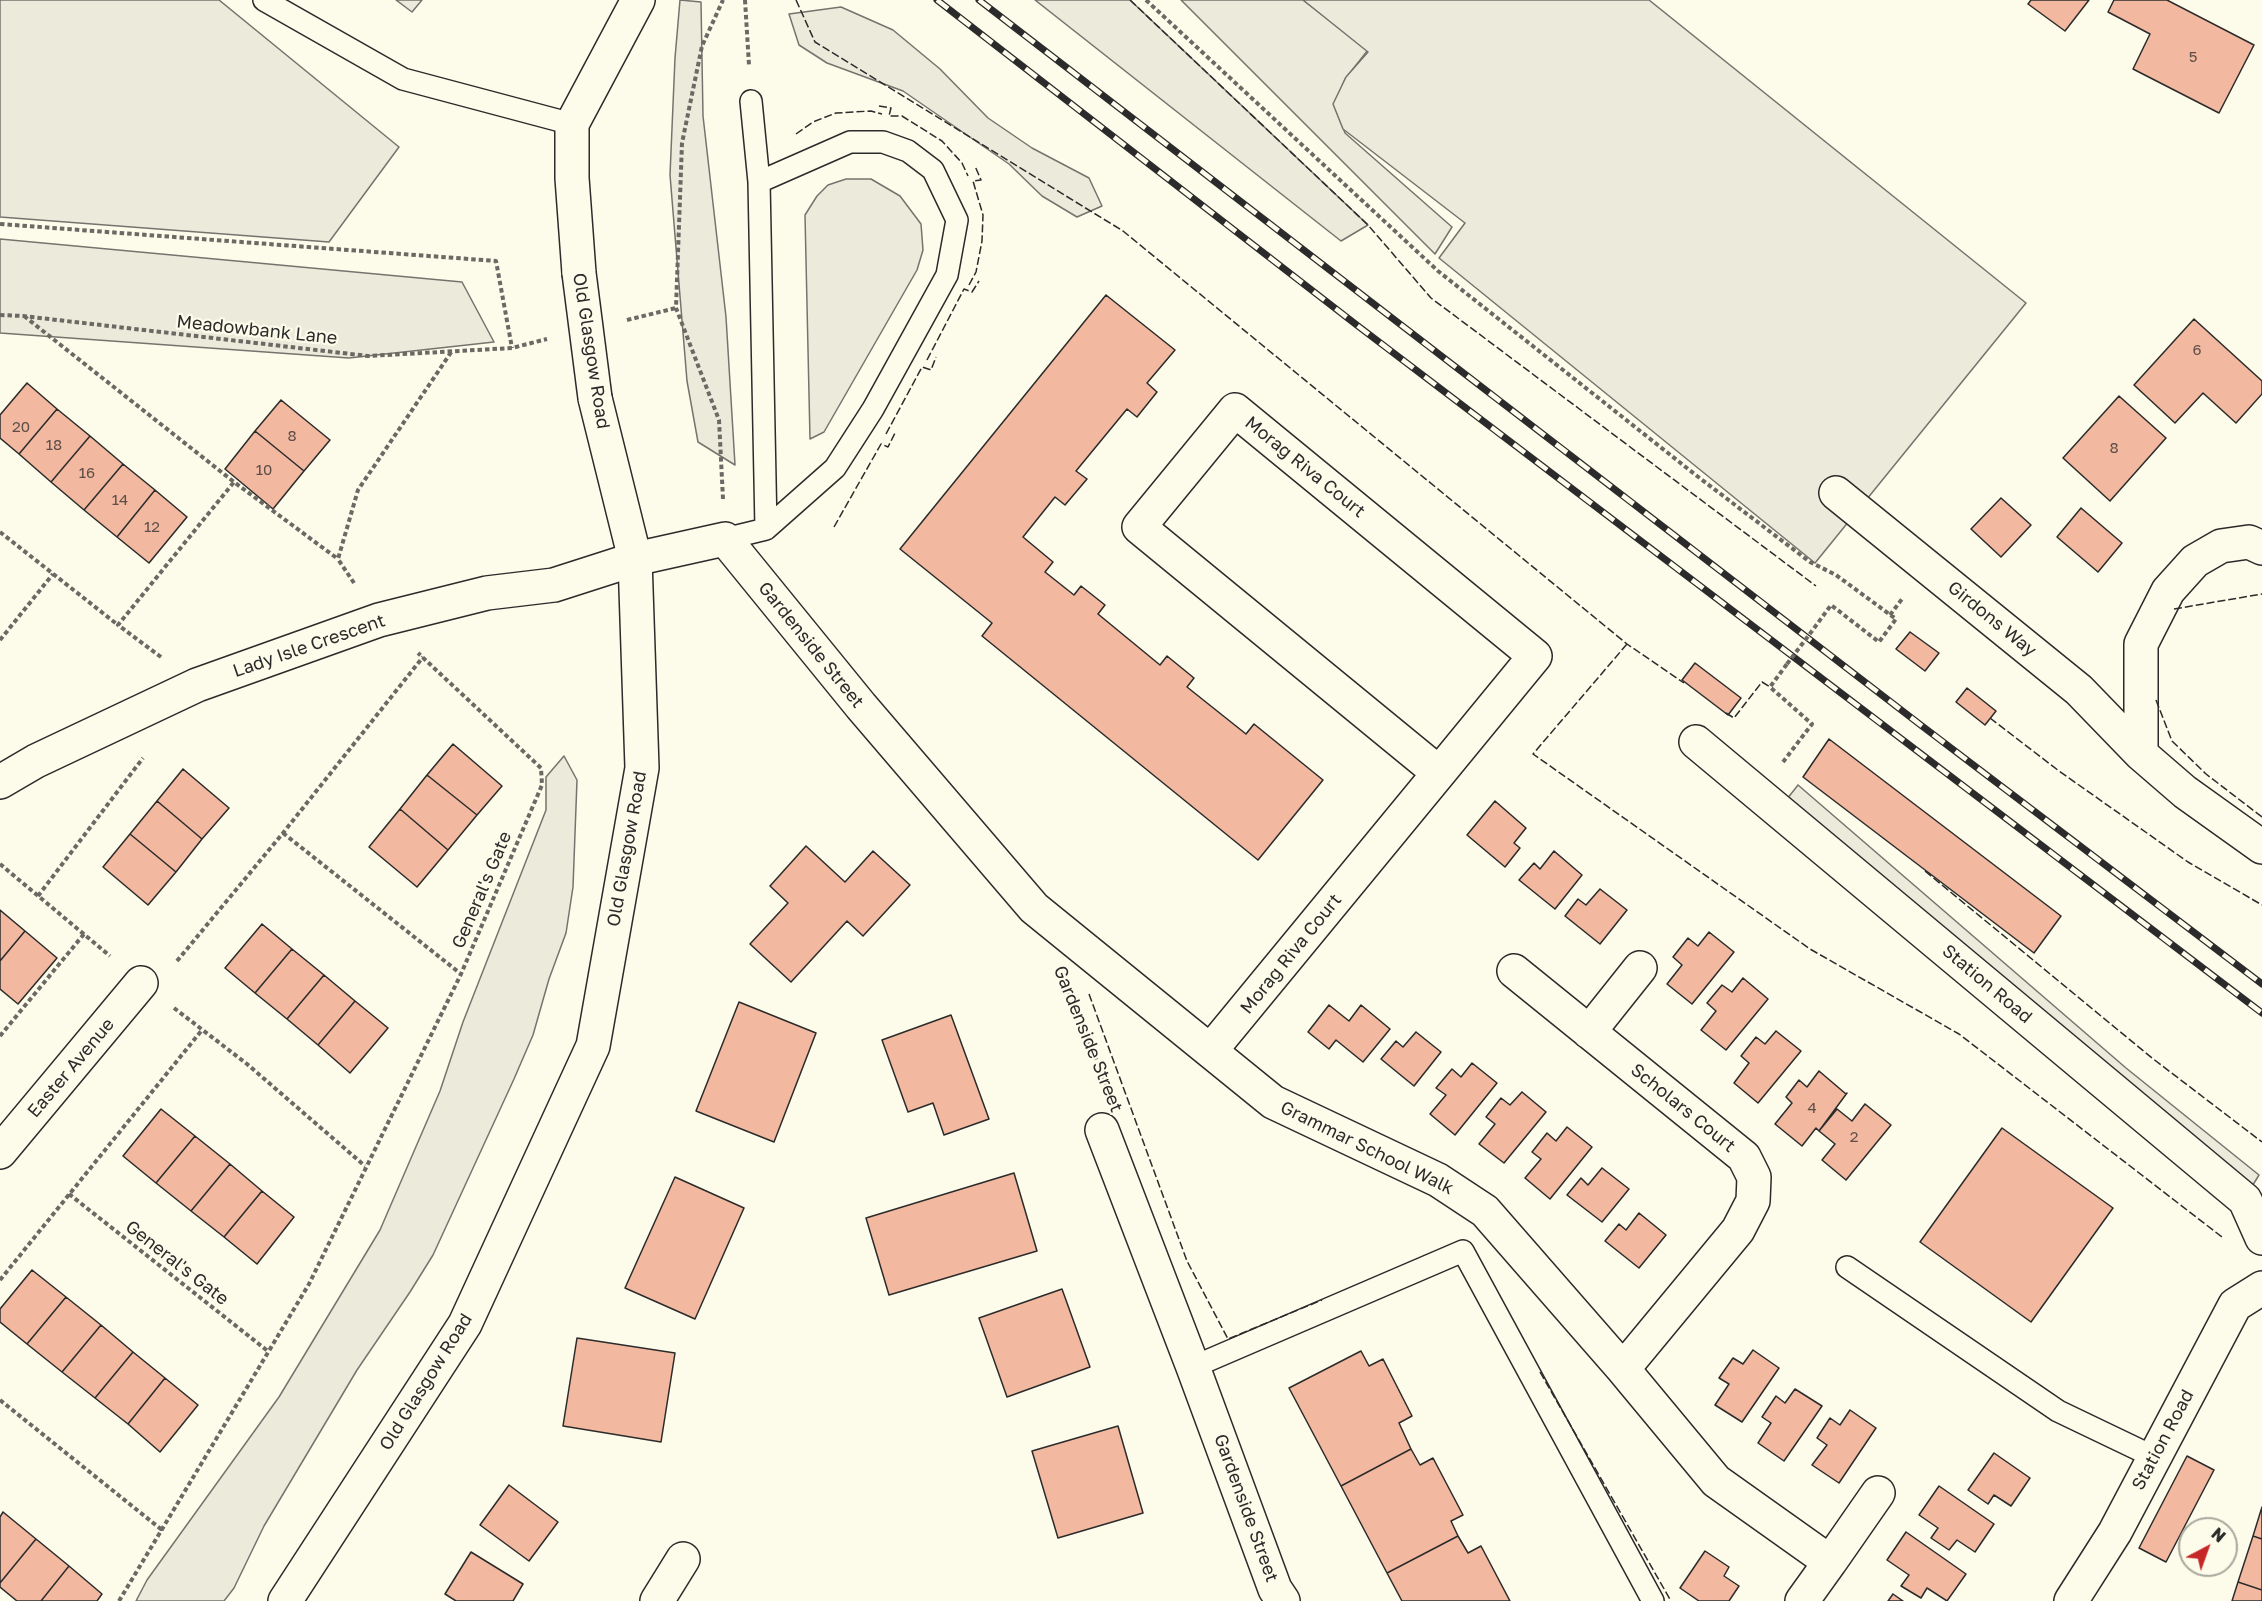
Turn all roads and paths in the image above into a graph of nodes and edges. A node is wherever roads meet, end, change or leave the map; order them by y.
1 (264, 0) edge
2 (638, 0) edge
3 (723, 0) edge
4 (745, 0) edge
5 (1146, 0) edge
6 (751, 101) joint
7 (572, 124) junction
8 (759, 182) junction
9 (0, 224) edge
10 (0, 315) edge
11 (23, 316) junction
12 (452, 351) junction
13 (234, 482) junction
14 (1836, 493) dead end
15 (766, 529) junction
16 (0, 532) edge
17 (725, 539) junction
18 (2262, 548) edge
19 (338, 559) junction
20 (635, 559) junction
21 (53, 574) junction
22 (379, 620) junction
23 (118, 625) junction
24 (0, 640) edge
25 (423, 657) junction
26 (197, 685) junction
27 (1696, 742) dead end
28 (2141, 754) junction
29 (1439, 773) junction
30 (131, 775) dead end
31 (0, 782) edge
32 (1760, 794) junction
33 (283, 833) junction
34 (2262, 847) edge
35 (0, 864) edge
36 (38, 896) junction
37 (1034, 908) joint
38 (84, 934) junction
39 (109, 954) dead end
40 (173, 965) dead end
41 (1640, 968) dead end
42 (1514, 971) dead end
43 (461, 974) junction
44 (141, 983) dead end
45 (1065, 984) dead end
46 (172, 1006) dead end
47 (201, 1030) junction
48 (1589, 1032) junction
49 (0, 1036) edge
50 (1211, 1050) junction
51 (1102, 1130) joint
52 (0, 1152) edge
53 (365, 1166) junction
54 (69, 1194) junction
55 (2262, 1238) edge
56 (1847, 1267) dead end
57 (0, 1280) edge
58 (2262, 1288) edge
59 (269, 1352) junction
60 (1193, 1367) junction
61 (1623, 1369) junction
62 (0, 1400) edge
63 (2154, 1456) junction
64 (1878, 1493) dead end
65 (162, 1530) junction
66 (682, 1559) dead end
67 (1830, 1562) junction
68 (119, 1601) edge
69 (285, 1601) edge
70 (657, 1601) edge
71 (1283, 1601) edge
72 (1653, 1601) edge
73 (1802, 1601) edge
74 (2071, 1601) edge

1 - 7 lane
2 - 7 street, Old Glasgow Road
3 - 17 path
4 - 6 path
5 - 32 path, bridge
6 - 8 lane
7 - 20 street, Old Glasgow Road, bridge
8 - 15 lane
8 - 15 lane
9 - 12 path, Meadowbank Lane
10 - 11 path, Meadowbank Lane
11 - 12 path, Meadowbank Lane
11 - 13 path
12 - 19 path
13 - 19 path, General's Gate
13 - 23 path
14 - 28 street, Girdons Way
15 - 17 lane
16 - 21 path
17 - 20 street, Lady Isle Crescent
17 - 37 street, Gardenside Street
18 - 28 street
19 - 22 path, General's Gate
20 - 22 street, Lady Isle Crescent
20 - 69 street, Old Glasgow Road
21 - 23 path
21 - 24 path
22 - 25 path, General's Gate
22 - 26 street, Lady Isle Crescent
23 - 26 path
25 - 33 path
25 - 43 path, General's Gate
26 - 31 street, Lady Isle Crescent
27 - 32 street, Station Road
28 - 34 street, Girdons Way
29 - 29 street, Morag Riva Court
29 - 50 street, Morag Riva Court
30 - 36 path
32 - 55 street, Station Road
33 - 40 path
33 - 43 path
35 - 36 path
36 - 38 path
37 - 50 street, Grammar School Walk
38 - 39 path
38 - 49 path
41 - 48 street
42 - 48 street, Scholars Court
43 - 53 path, General's Gate
44 - 52 street, Easter Avenue
45 - 51 path, Gardenside Street
46 - 47 path
47 - 53 path
47 - 54 path
48 - 61 street, Scholars Court
50 - 61 street, Grammar School Walk
51 - 60 street, Gardenside Street
53 - 59 path, General's Gate
54 - 57 path
54 - 59 path, General's Gate
56 - 63 lane
58 - 63 street, Station Road
59 - 65 path, General's Gate
60 - 71 street, Gardenside Street
60 - 72 lane
61 - 67 street, Grammar School Walk
62 - 65 path
63 - 74 street, Station Road
64 - 67 street
65 - 68 path, General's Gate
66 - 70 street
67 - 73 street

